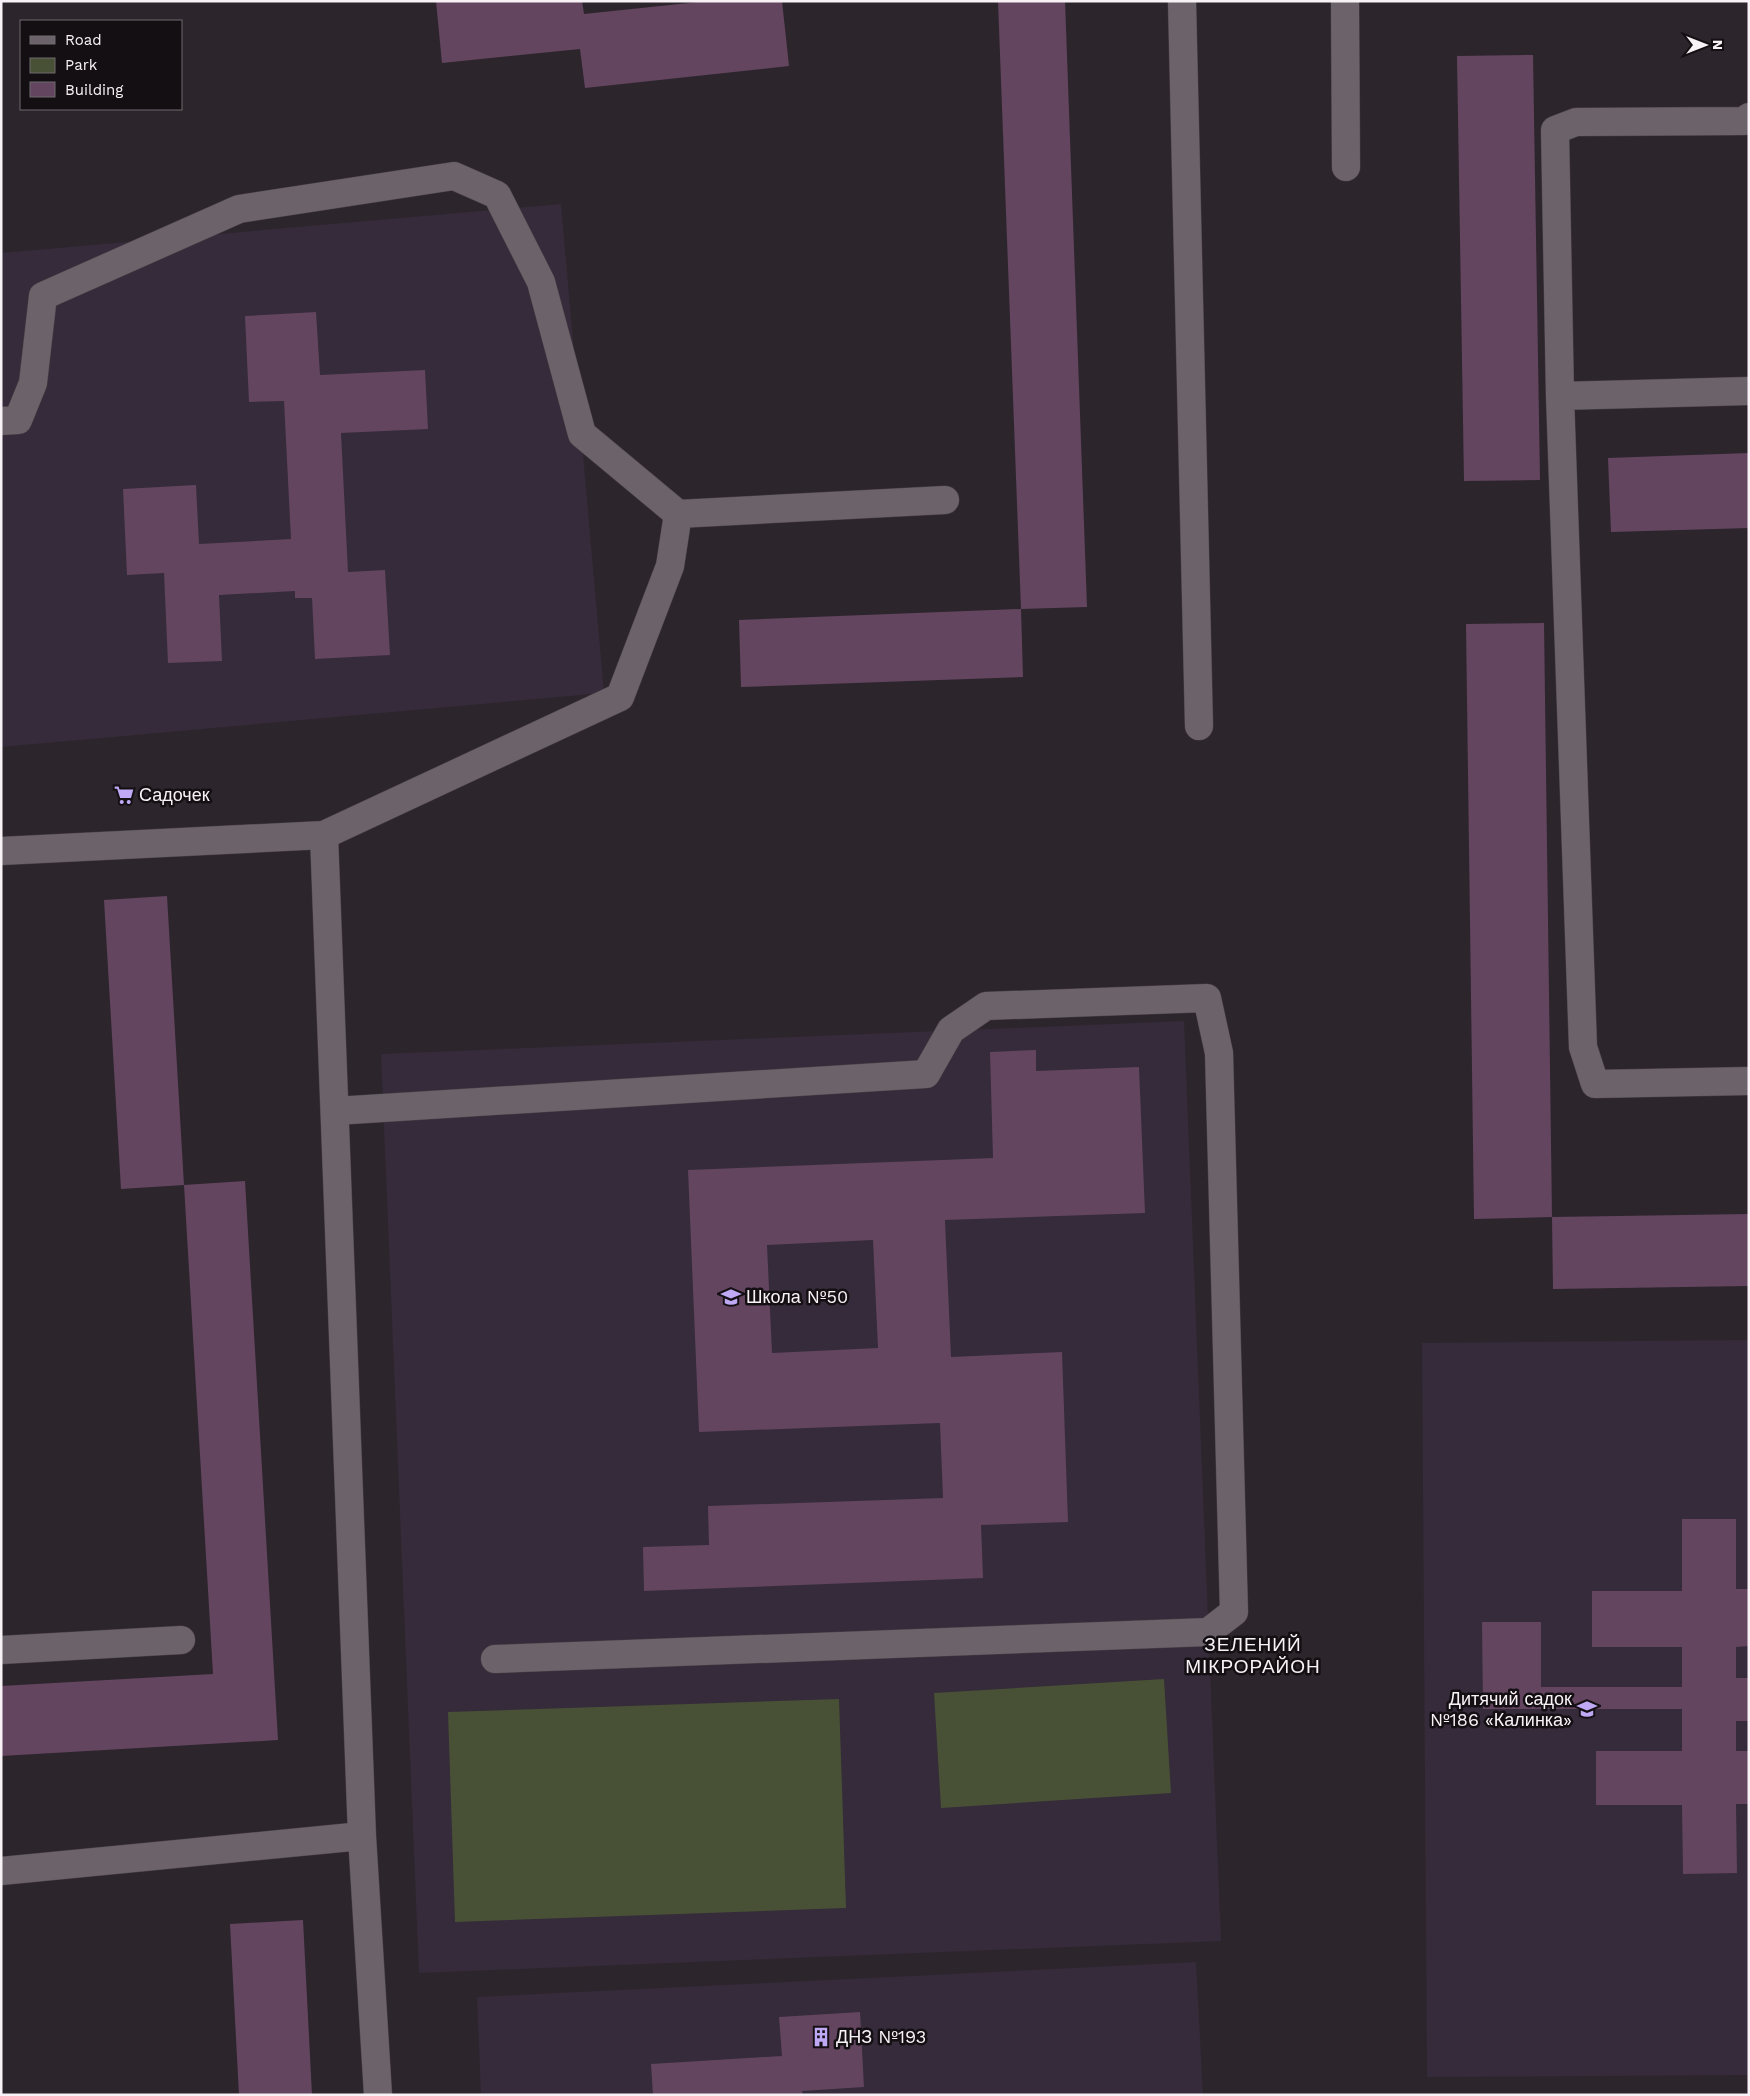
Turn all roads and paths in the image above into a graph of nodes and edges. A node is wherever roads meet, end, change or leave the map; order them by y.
1 (1182, 1) edge
2 (1345, 1) edge
3 (1749, 117) edge
4 (1346, 166) dead end
5 (1749, 391) edge
6 (1560, 396) junction
7 (1, 421) edge
8 (945, 500) dead end
9 (678, 514) junction
10 (1199, 726) dead end
11 (324, 835) junction
12 (1, 851) edge
13 (1749, 1081) edge
14 (335, 1111) junction
15 (181, 1640) dead end
16 (1, 1650) edge
17 (495, 1659) dead end
18 (362, 1836) junction
19 (1, 1871) edge
20 (378, 2095) edge

1 - 10 lane
2 - 4 lane
3 - 6 lane
5 - 6 lane
6 - 13 lane
7 - 9 lane
8 - 9 lane
9 - 11 lane
11 - 12 lane
11 - 14 lane
14 - 17 lane
14 - 18 lane
15 - 16 lane
18 - 19 lane
18 - 20 lane

